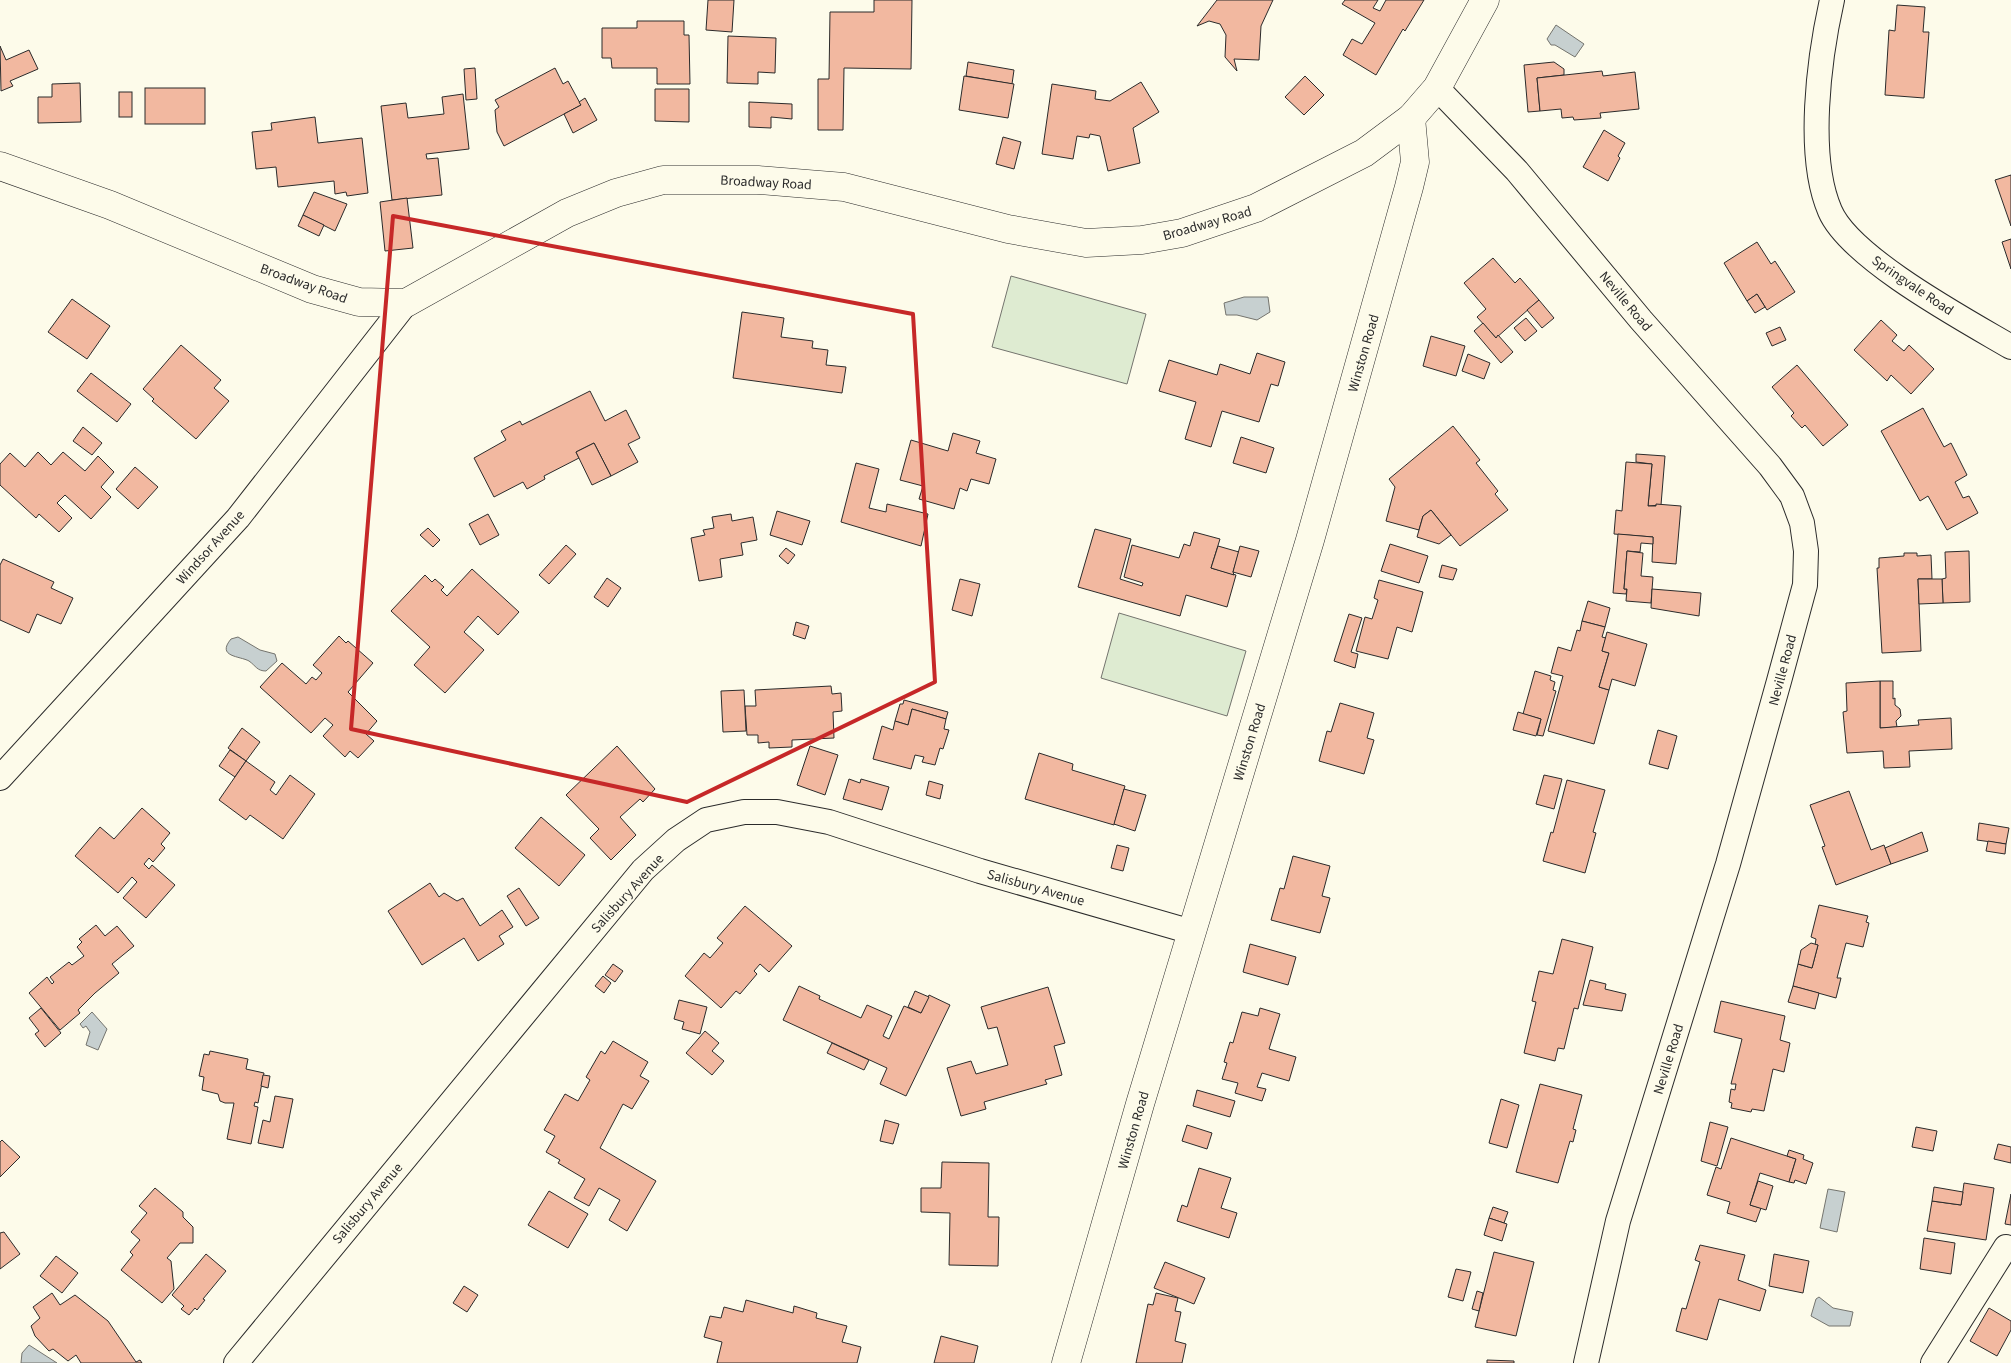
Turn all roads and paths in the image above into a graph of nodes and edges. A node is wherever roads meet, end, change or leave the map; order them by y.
1 (1485, 0) edge
2 (1832, 0) edge
3 (1437, 88) junction
4 (1411, 118) junction
5 (0, 166) edge
6 (406, 303) junction
7 (2011, 347) edge
8 (0, 778) edge
9 (1192, 932) junction
10 (2006, 1247) dead end
11 (236, 1363) edge
12 (1066, 1363) edge
13 (1586, 1363) edge
14 (1933, 1363) edge

1 - 3 street, Broadway Road
2 - 7 street, Springvale Road
3 - 4 street, Broadway Road
3 - 13 street, Neville Road
4 - 6 street, Broadway Road
4 - 9 street, Winston Road
5 - 6 street, Broadway Road
6 - 8 street, Windsor Avenue
9 - 11 street, Salisbury Avenue
9 - 12 street, Winston Road
10 - 14 street

